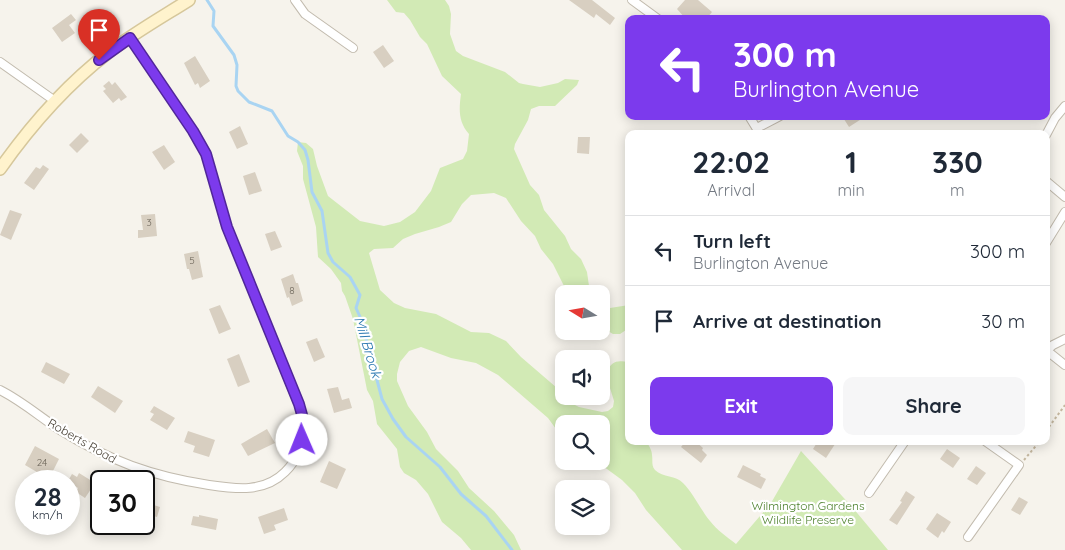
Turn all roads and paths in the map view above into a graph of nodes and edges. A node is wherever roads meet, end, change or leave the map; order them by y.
1 (189, 0) edge
2 (295, 0) edge
3 (632, 0) edge
4 (653, 15) edge
5 (130, 38) junction
6 (354, 48) dead end
7 (0, 62) edge
8 (55, 101) junction
9 (1065, 106) edge
10 (774, 120) edge
11 (760, 130) edge
12 (1049, 130) edge
13 (0, 169) edge
14 (1050, 184) edge
15 (1065, 197) edge
16 (1065, 212) edge
17 (1050, 236) edge
18 (1065, 340) edge
19 (1050, 348) edge
20 (1050, 352) edge
21 (1065, 365) edge
22 (0, 390) edge
23 (1065, 404) edge
24 (1050, 425) edge
25 (902, 445) edge
26 (991, 445) edge
27 (1037, 445) edge
28 (1019, 465) junction
29 (869, 493) dead end
30 (968, 537) dead end

1 - 5 main road
2 - 6 street
3 - 4 street
5 - 8 main road
5 - 22 street, Roberts Road
7 - 8 street
8 - 13 main road
9 - 12 street
10 - 11 street
14 - 15 street
16 - 17 street
18 - 19 street
20 - 21 street
23 - 24 path
25 - 29 street
26 - 28 street
27 - 28 path
28 - 30 street

